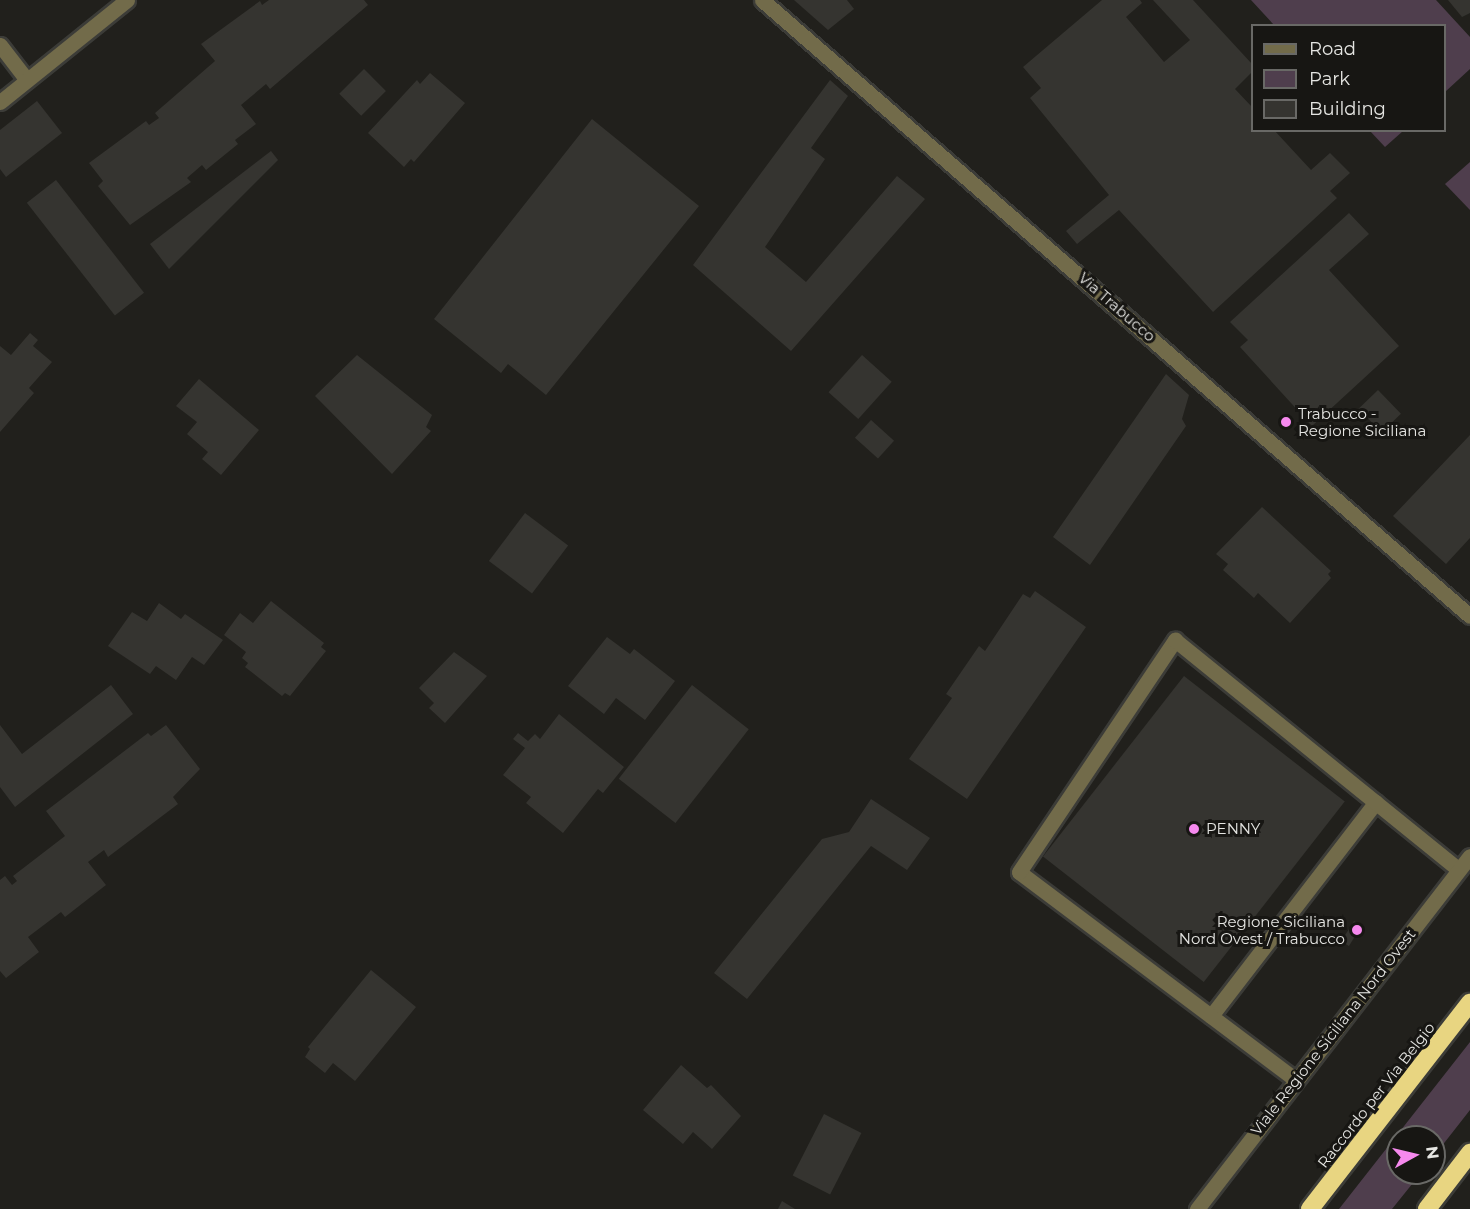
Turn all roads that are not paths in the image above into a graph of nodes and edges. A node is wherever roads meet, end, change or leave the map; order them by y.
1 (127, 0) edge
2 (762, 0) edge
3 (0, 45) edge
4 (27, 80) junction
5 (0, 102) edge
6 (1470, 616) edge
7 (1376, 802) junction
8 (1470, 856) edge
9 (1459, 870) junction
10 (1470, 1004) edge
11 (1211, 1016) junction
12 (1296, 1080) junction
13 (1470, 1153) edge
14 (1197, 1209) edge
15 (1310, 1209) edge
16 (1427, 1209) edge

1 - 4 street
2 - 6 street, Via Trabucco
3 - 4 street
4 - 5 street
7 - 9 street
7 - 11 street
7 - 11 street
8 - 9 street, Viale Regione Siciliana Nord Ovest
9 - 12 street, Viale Regione Siciliana Nord Ovest
10 - 15 highway, Raccordo per Via Belgio
11 - 12 street
12 - 14 street, Viale Regione Siciliana Nord Ovest
13 - 16 highway

